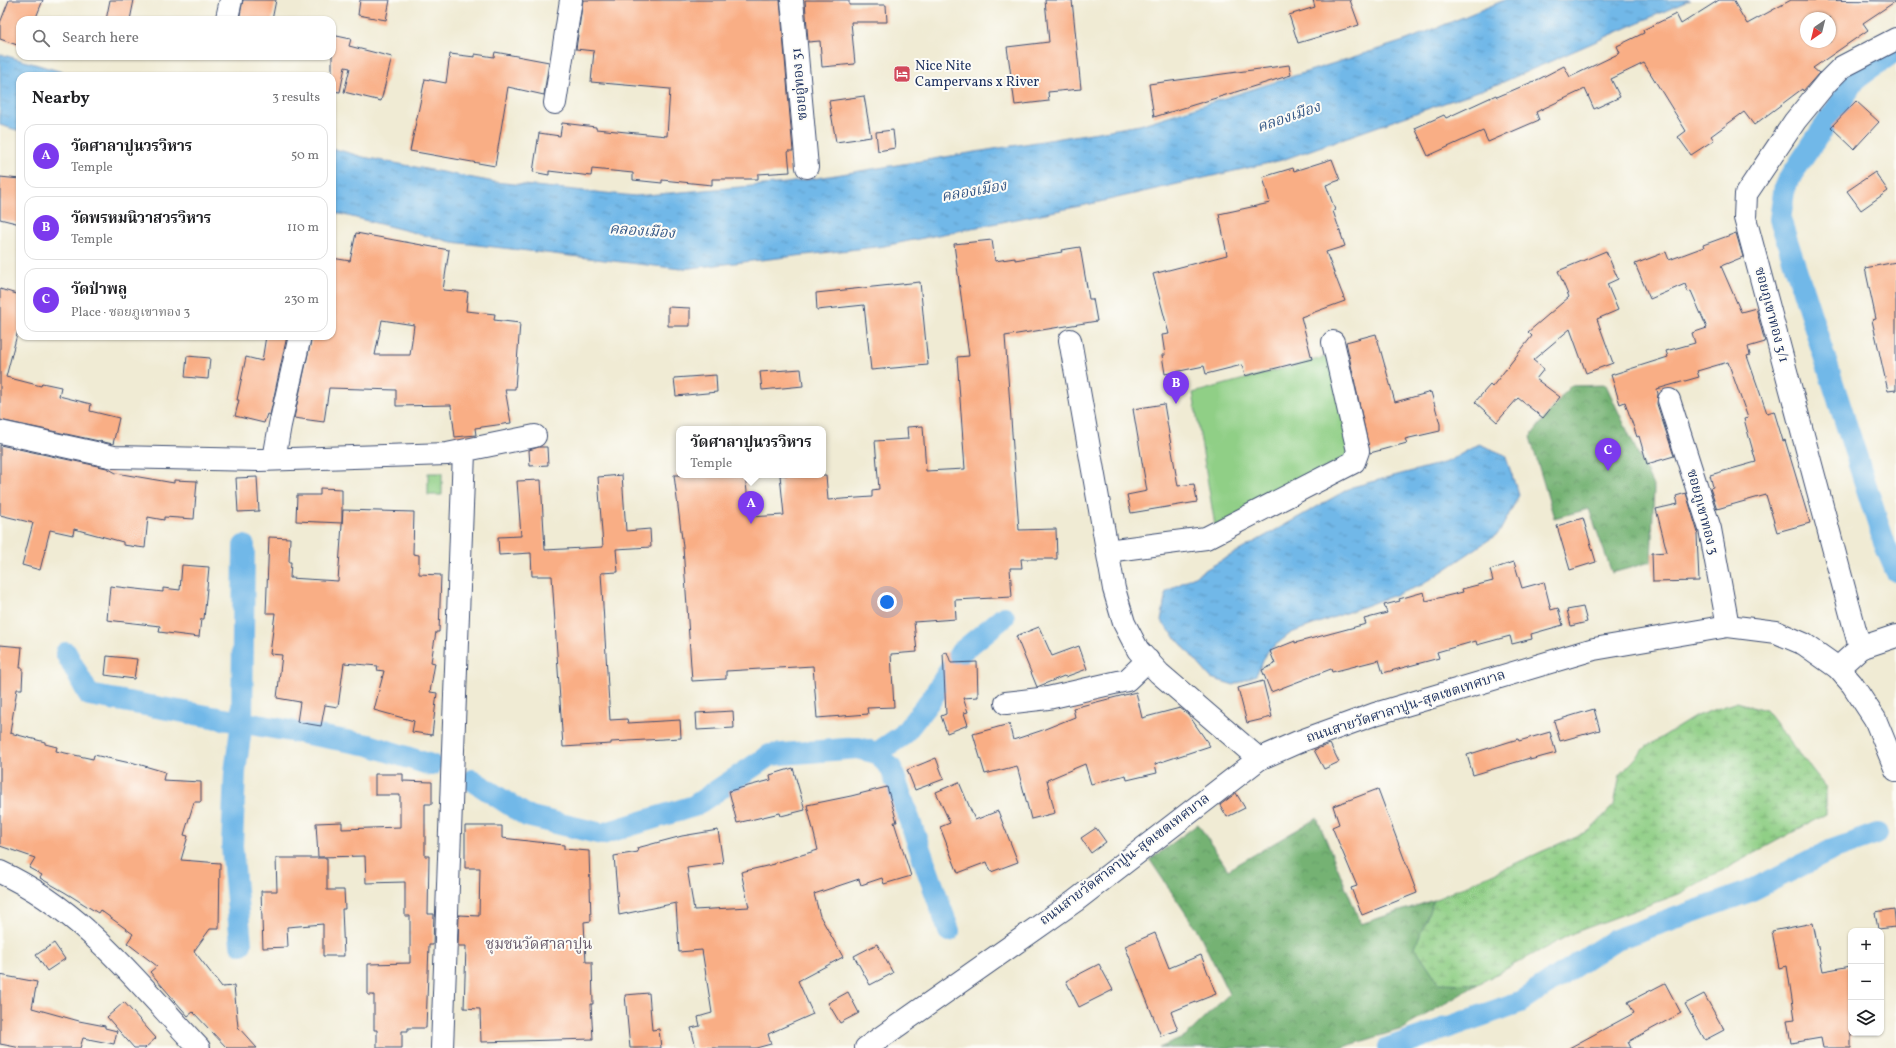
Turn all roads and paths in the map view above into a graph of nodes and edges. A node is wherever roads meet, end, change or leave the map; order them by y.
1 (572, 0) edge
2 (792, 0) edge
3 (1896, 39) edge
4 (555, 104) dead end
5 (807, 167) dead end
6 (299, 340) edge
7 (1070, 340) dead end
8 (1333, 342) dead end
9 (1669, 400) dead end
10 (0, 432) edge
11 (535, 436) dead end
12 (464, 452) junction
13 (274, 459) junction
14 (1107, 551) junction
15 (1728, 626) junction
16 (1893, 638) edge
17 (1860, 648) junction
18 (1148, 660) junction
19 (1838, 668) junction
20 (1006, 703) dead end
21 (1259, 759) junction
22 (1896, 770) edge
23 (0, 872) edge
24 (198, 1048) edge
25 (442, 1048) edge
26 (866, 1048) edge

1 - 4 street
2 - 5 street, ซอยอู่ทอง 31
3 - 17 street, ซอยภูเขาทอง 3/1
6 - 13 street
7 - 14 street
8 - 14 street
9 - 15 street, ซอยภูเขาทอง 3
10 - 13 street
11 - 12 street
12 - 13 street
12 - 25 street
14 - 18 street
15 - 19 street, ถนนสายวัดศาลาปูน-สุดเขตเทศบาล
15 - 21 street, ถนนสายวัดศาลาปูน-สุดเขตเทศบาล
16 - 17 street
17 - 19 street
18 - 20 street
18 - 21 street
19 - 22 street, ถนนสายวัดศาลาปูน-สุดเขตเทศบาล
21 - 26 street, ถนนสายวัดศาลาปูน-สุดเขตเทศบาล
23 - 24 street

